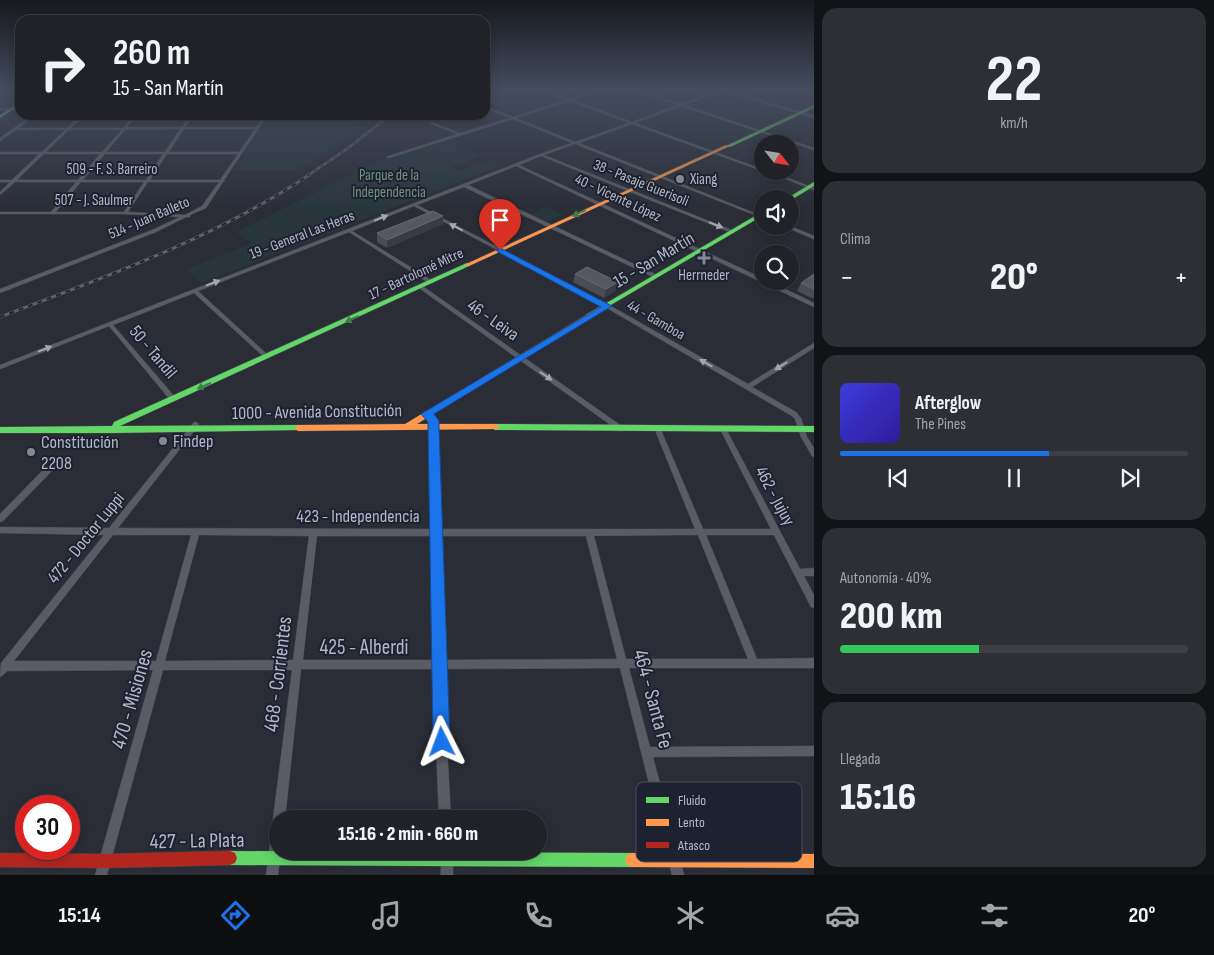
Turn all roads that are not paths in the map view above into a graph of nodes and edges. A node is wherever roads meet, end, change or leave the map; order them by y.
1 (15, 130) edge
2 (66, 130) edge
3 (124, 130) edge
4 (181, 130) edge
5 (256, 130) edge
6 (449, 130) edge
7 (472, 130) edge
8 (545, 130) edge
9 (613, 130) edge
10 (652, 130) edge
11 (753, 130) edge
12 (764, 130) edge
13 (759, 132) junction
14 (459, 134) junction
15 (0, 140) edge
16 (577, 142) junction
17 (814, 149) edge
18 (42, 152) junction
19 (715, 152) junction
20 (0, 153) edge
21 (104, 153) junction
22 (166, 153) junction
23 (241, 153) junction
24 (541, 155) junction
25 (388, 157) dead end
26 (516, 165) junction
27 (754, 167) edge
28 (662, 176) junction
29 (0, 180) edge
30 (14, 180) junction
31 (79, 180) junction
32 (148, 180) junction
33 (792, 180) edge
34 (223, 182) junction
35 (464, 185) junction
36 (812, 187) edge
37 (629, 190) junction
38 (0, 194) edge
39 (799, 194) edge
40 (600, 204) junction
41 (414, 205) junction
42 (53, 212) junction
43 (125, 212) junction
44 (0, 213) edge
45 (754, 213) edge
46 (188, 216) junction
47 (754, 220) edge
48 (550, 227) junction
49 (350, 231) junction
50 (732, 232) junction
51 (799, 232) edge
52 (814, 238) edge
53 (500, 250) junction
54 (700, 250) junction
55 (655, 276) junction
56 (754, 276) edge
57 (431, 282) junction
58 (421, 287) junction
59 (194, 290) junction
60 (783, 290) edge
61 (0, 291) edge
62 (814, 305) edge
63 (607, 306) junction
64 (110, 324) junction
65 (814, 345) edge
66 (267, 357) junction
67 (520, 357) junction
68 (0, 367) edge
69 (748, 387) junction
70 (173, 399) junction
71 (427, 414) junction
72 (0, 423) edge
73 (612, 423) junction
74 (412, 424) junction
75 (433, 424) junction
76 (814, 424) edge
77 (116, 427) junction
78 (195, 427) junction
79 (800, 427) junction
80 (621, 429) junction
81 (723, 429) junction
82 (0, 430) edge
83 (658, 430) junction
84 (814, 430) edge
85 (814, 454) edge
86 (48, 470) dead end
87 (0, 519) edge
88 (0, 530) edge
89 (112, 532) junction
90 (436, 532) junction
91 (589, 532) junction
92 (701, 532) junction
93 (777, 532) junction
94 (196, 533) junction
95 (313, 533) junction
96 (814, 572) edge
97 (798, 573) junction
98 (814, 604) edge
99 (814, 663) edge
100 (755, 664) junction
101 (298, 665) junction
102 (624, 665) junction
103 (161, 666) junction
104 (438, 666) junction
105 (2, 669) edge
106 (814, 751) edge
107 (646, 752) junction
108 (654, 782) edge
109 (280, 810) edge
110 (445, 810) edge
111 (269, 857) edge
112 (547, 857) edge
113 (636, 859) edge
114 (0, 860) edge
115 (274, 860) edge
116 (447, 860) edge
117 (105, 861) junction
118 (675, 862) edge
119 (101, 875) edge
120 (272, 875) edge
121 (448, 875) edge
122 (678, 875) edge

1 - 15 street
2 - 18 street
3 - 21 street
4 - 22 street
5 - 23 street, 514 - Juan Balleto
6 - 14 street
7 - 14 street
8 - 16 street
9 - 16 street, 19 - General Las Heras
10 - 19 street
11 - 13 street
12 - 13 street, 17 - Bartolomé Mitre
13 - 17 street
13 - 19 street, 17 - Bartolomé Mitre
14 - 25 street
16 - 24 street, 19 - General Las Heras
16 - 28 street
18 - 20 street
18 - 21 street
18 - 30 street
19 - 27 street
19 - 28 street, 17 - Bartolomé Mitre
21 - 22 street
21 - 31 street
22 - 23 street
22 - 32 street
23 - 34 street, 514 - Juan Balleto
24 - 26 street, 19 - General Las Heras
24 - 37 street, 38 - Pasaje Guerisoli
26 - 35 street, 19 - General Las Heras
26 - 40 street, 40 - Vicente López
28 - 37 street, 17 - Bartolomé Mitre
28 - 45 street
29 - 30 street, 509 - F. S. Barreiro
30 - 31 street, 509 - F. S. Barreiro
30 - 38 street
31 - 32 street, 509 - F. S. Barreiro
31 - 42 street
32 - 34 street, 509 - F. S. Barreiro
32 - 43 street
33 - 36 street
34 - 46 street, 514 - Juan Balleto
35 - 41 street, 19 - General Las Heras
35 - 48 street
36 - 39 street
37 - 40 street, 17 - Bartolomé Mitre
37 -> 50 street, 38 - Pasaje Guerisoli
40 -> 48 street, 17 - Bartolomé Mitre
40 - 54 street, 40 - Vicente López
49 -> 41 street, 19 - General Las Heras
53 -> 41 street, 44 - Gamboa
42 - 43 street, 507 - J. Saulmer
42 - 44 street, 507 - J. Saulmer
43 - 46 street, 507 - J. Saulmer
46 - 61 street, 514 - Juan Balleto
47 - 50 street, 15 - San Martín
48 - 53 street, 17 - Bartolomé Mitre
48 - 55 street
49 - 57 street
59 -> 49 street, 19 - General Las Heras
50 - 54 street, 15 - San Martín
51 - 52 street
53 - 57 street, 17 - Bartolomé Mitre
53 - 63 street, 44 - Gamboa
54 - 55 street, 15 - San Martín
54 - 56 street, 40 - Vicente López
55 - 63 street, 15 - San Martín
57 - 58 street, 17 - Bartolomé Mitre
58 -> 66 street, 17 - Bartolomé Mitre
58 - 67 street, 46 - Leiva
59 - 64 street, 19 - General Las Heras
59 - 66 street
60 - 62 street, 40 - Vicente López
63 - 67 street, 15 - San Martín
69 -> 63 street, 44 - Gamboa
68 -> 64 street, 19 - General Las Heras
64 - 70 street, 50 - Tandil
65 -> 69 street
66 -> 70 street, 17 - Bartolomé Mitre
67 - 71 street, 15 - San Martín
67 -> 73 street, 46 - Leiva
69 - 79 street, 44 - Gamboa
70 - 77 street, 17 - Bartolomé Mitre
71 - 74 street, 15 - San Martín
71 - 75 street
72 - 77 street, 1000 - Avenida Constitución
73 - 75 street, 1000 - Avenida Constitución
73 - 79 street, 1000 - Avenida Constitución
73 - 80 street, 46 - Leiva
74 - 75 street, 1000 - Avenida Constitución
74 - 78 street, 1000 - Avenida Constitución
75 - 80 street, 1000 - Avenida Constitución
75 - 90 street
76 - 79 street, 1000 - Avenida Constitución
77 - 78 street, 1000 - Avenida Constitución
77 - 82 street, 1000 - Avenida Constitución
78 - 89 street, 472 - Doctor Luppi
79 - 81 street, 1000 - Avenida Constitución
79 - 84 street, 1000 - Avenida Constitución
79 - 85 street, 44 - Gamboa
80 - 83 street, 1000 - Avenida Constitución
81 - 83 street, 1000 - Avenida Constitución
81 - 93 street, 462 - Jujuy
83 - 92 street
86 - 87 street
88 - 89 street, 423 - Independencia
89 - 94 street, 423 - Independencia
89 - 105 street, 472 - Doctor Luppi
90 - 91 street, 423 - Independencia
90 - 95 street, 423 - Independencia
90 - 104 street
91 - 92 street, 423 - Independencia
91 - 102 street, 464 - Santa Fe
92 - 93 street, 423 - Independencia
92 - 100 street
93 - 97 street, 462 - Jujuy
94 - 95 street, 423 - Independencia
94 - 103 street, 470 - Misiones
95 - 101 street, 468 - Corrientes
96 - 97 street
97 - 98 street, 462 - Jujuy
99 - 100 street, 425 - Alberdi
100 - 102 street, 425 - Alberdi
101 - 103 street, 425 - Alberdi
101 - 104 street, 425 - Alberdi
101 - 109 street, 468 - Corrientes
102 - 104 street, 425 - Alberdi
102 - 107 street, 464 - Santa Fe
103 - 105 street, 425 - Alberdi
103 - 117 street, 470 - Misiones
104 - 110 street
106 - 107 street
107 - 108 street, 464 - Santa Fe
111 - 117 street, 427 - La Plata
112 - 113 street, 427 - La Plata
114 - 117 street, 427 - La Plata
115 - 120 street
116 - 121 street
117 - 119 street, 470 - Misiones
118 - 122 street, 464 - Santa Fe

